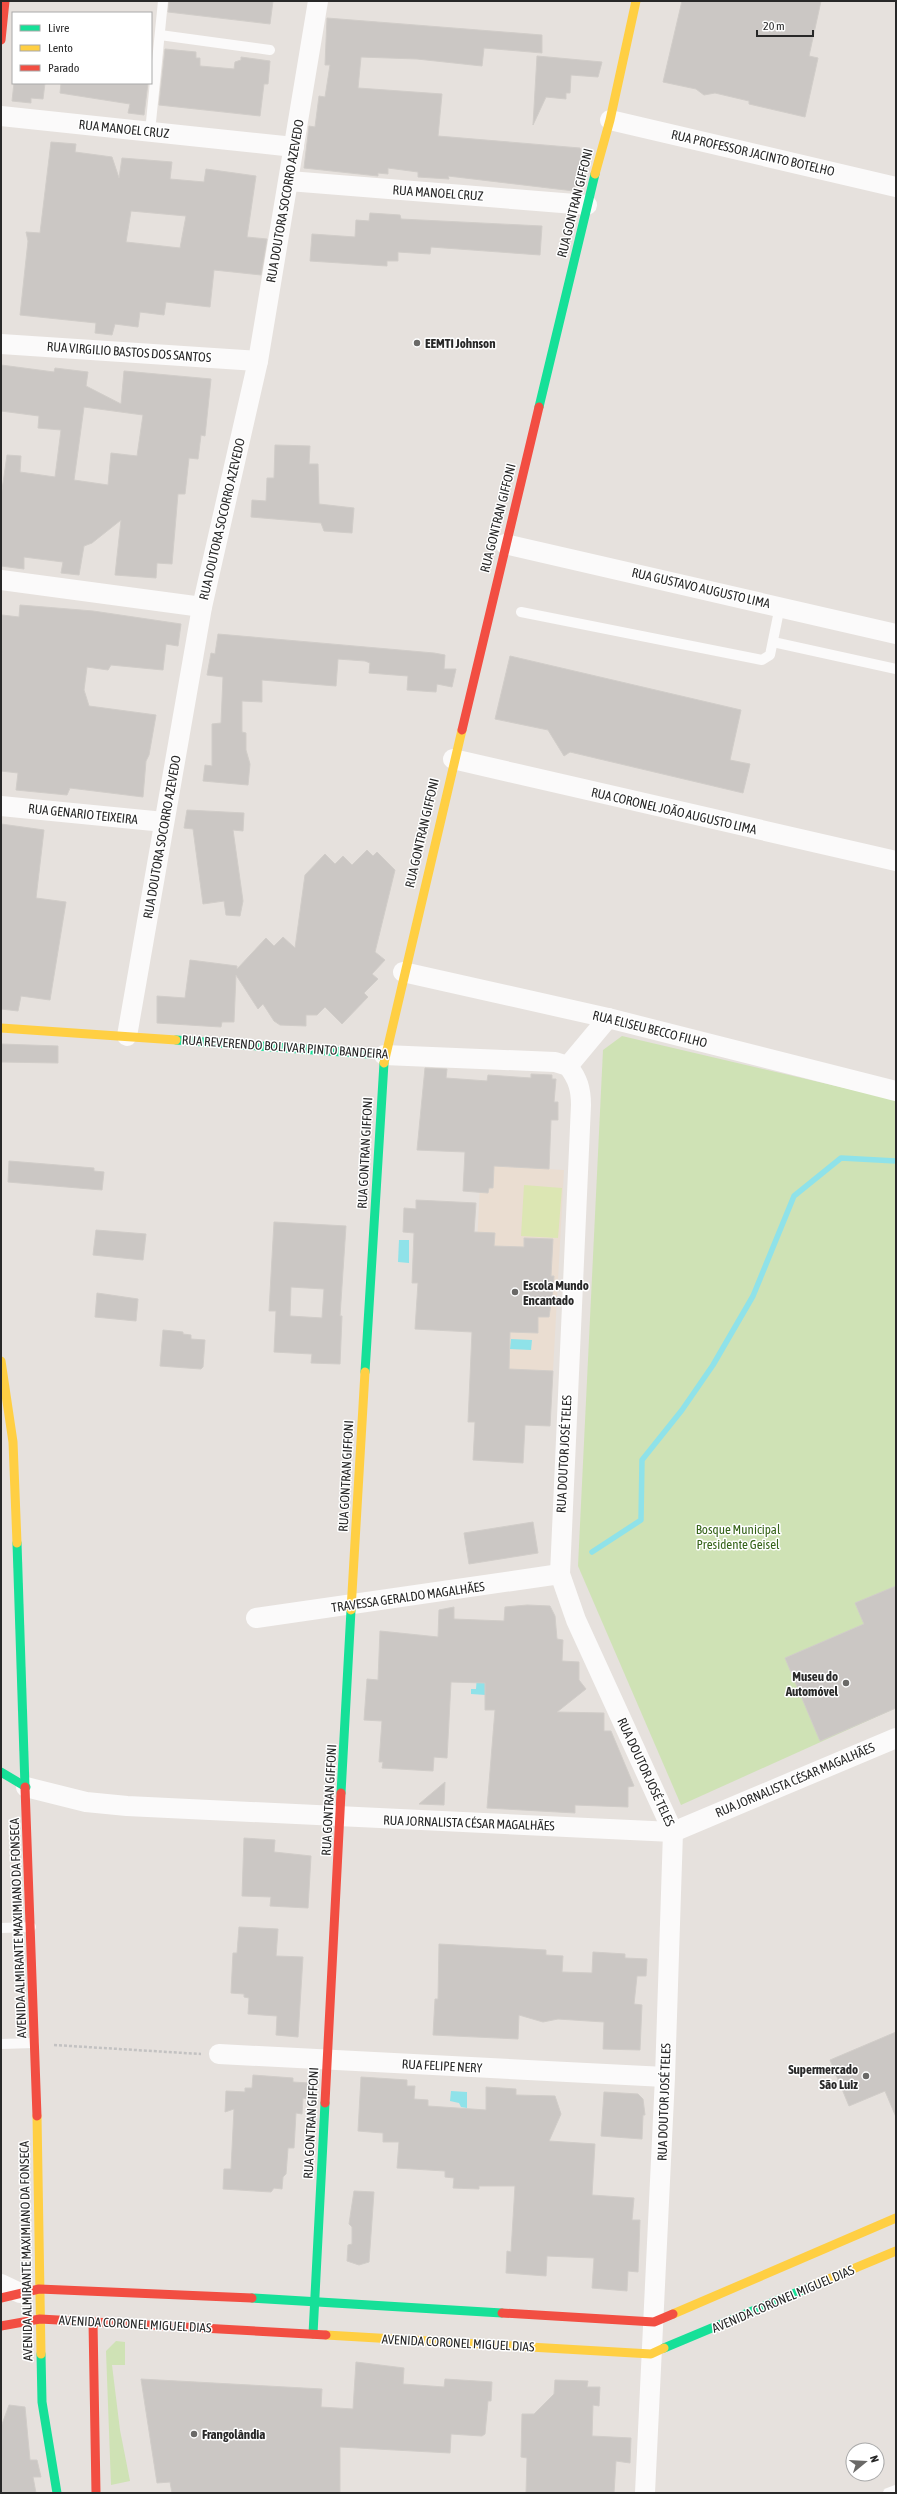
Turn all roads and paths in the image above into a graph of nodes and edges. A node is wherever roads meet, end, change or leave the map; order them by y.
1 (5, 1) edge
2 (163, 1) edge
3 (318, 1) edge
4 (636, 1) edge
5 (160, 36) junction
6 (1, 40) edge
7 (270, 50) dead end
8 (1, 116) edge
9 (610, 120) junction
10 (150, 132) junction
11 (294, 147) junction
12 (289, 181) junction
13 (896, 187) edge
14 (587, 205) junction
15 (1, 344) edge
16 (258, 361) junction
17 (505, 544) junction
18 (1, 580) edge
19 (780, 606) junction
20 (202, 607) junction
21 (521, 612) dead end
22 (896, 634) edge
23 (773, 642) junction
24 (896, 669) edge
25 (453, 758) junction
26 (1, 806) edge
27 (164, 822) junction
28 (896, 861) edge
29 (403, 972) junction
30 (608, 1018) junction
31 (1, 1028) edge
32 (127, 1036) junction
33 (384, 1055) junction
34 (568, 1066) junction
35 (896, 1091) edge
36 (1, 1361) edge
37 (560, 1574) junction
38 (351, 1606) junction
39 (256, 1618) dead end
40 (896, 1738) edge
41 (1, 1772) edge
42 (26, 1787) junction
43 (342, 1818) junction
44 (673, 1832) junction
45 (31, 1927) junction
46 (1, 1928) edge
47 (34, 2043) junction
48 (1, 2044) edge
49 (219, 2054) joint
50 (328, 2061) junction
51 (665, 2077) junction
52 (895, 2221) edge
53 (896, 2251) edge
54 (1, 2284) edge
55 (39, 2288) junction
56 (20, 2293) junction
57 (1, 2298) edge
58 (314, 2301) junction
59 (40, 2319) junction
60 (93, 2322) junction
61 (654, 2322) junction
62 (1, 2326) edge
63 (313, 2334) junction
64 (651, 2354) junction
65 (896, 2490) edge
66 (57, 2493) edge
67 (96, 2493) edge
68 (645, 2493) edge
69 (888, 2493) edge

1 - 6 main road
2 - 5 lane
3 - 11 street, RUA DOUTORA SOCORRO AZEVEDO
4 - 9 main road, RUA GONTRAN GIFFONI
5 - 7 lane
5 - 10 lane
8 - 10 street, RUA MANOEL CRUZ
9 - 13 street, RUA PROFESSOR JACINTO BOTELHO
9 - 14 main road, RUA GONTRAN GIFFONI
10 - 11 street, RUA MANOEL CRUZ
11 - 12 street, RUA DOUTORA SOCORRO AZEVEDO
12 - 14 street, RUA MANOEL CRUZ
12 - 16 street, RUA DOUTORA SOCORRO AZEVEDO
14 - 17 main road, RUA GONTRAN GIFFONI
15 - 16 street, RUA VIRGILIO BASTOS DOS SANTOS
16 - 20 street, RUA DOUTORA SOCORRO AZEVEDO
17 - 19 street, RUA GUSTAVO AUGUSTO LIMA
17 - 25 main road, RUA GONTRAN GIFFONI
18 - 20 street
19 - 22 street, RUA GUSTAVO AUGUSTO LIMA
19 - 23 lane
20 - 27 street, RUA DOUTORA SOCORRO AZEVEDO
21 - 23 lane
23 - 24 lane
25 - 28 street, RUA CORONEL JOÃO AUGUSTO LIMA
25 - 29 main road, RUA GONTRAN GIFFONI
26 - 27 street, RUA GENARIO TEIXEIRA
27 - 32 street, RUA DOUTORA SOCORRO AZEVEDO
29 - 30 street, RUA ELISEU BECCO FILHO
29 - 33 main road, RUA GONTRAN GIFFONI
30 - 34 street
30 - 35 street, RUA ELISEU BECCO FILHO
31 - 32 main road, RUA REVERENDO BOLIVAR PINTO BANDEIRA
32 - 33 main road, RUA REVERENDO BOLIVAR PINTO BANDEIRA
33 - 34 street, RUA REVERENDO BOLIVAR PINTO BANDEIRA
33 - 38 main road, RUA GONTRAN GIFFONI
34 - 37 street, RUA DOUTOR JOSÉ TELES
36 - 42 main road, AVENIDA ALMIRANTE MAXIMIANO DA FONSECA
37 - 38 street, TRAVESSA GERALDO MAGALHÃES
37 - 44 street, RUA DOUTOR JOSÉ TELES
38 - 39 street, TRAVESSA GERALDO MAGALHÃES
38 - 43 main road, RUA GONTRAN GIFFONI
40 - 44 street, RUA JORNALISTA CÉSAR MAGALHÃES
41 - 42 main road
42 - 43 street, RUA JORNALISTA CÉSAR MAGALHÃES
42 - 45 main road, AVENIDA ALMIRANTE MAXIMIANO DA FONSECA
43 - 44 street, RUA JORNALISTA CÉSAR MAGALHÃES
43 - 50 main road, RUA GONTRAN GIFFONI
44 - 51 street, RUA DOUTOR JOSÉ TELES
45 - 46 lane
45 - 47 main road, AVENIDA ALMIRANTE MAXIMIANO DA FONSECA
47 - 48 lane
47 - 49 path
47 - 55 main road, AVENIDA ALMIRANTE MAXIMIANO DA FONSECA
49 - 50 street, RUA FELIPE NERY
50 - 51 street, RUA FELIPE NERY
50 - 58 main road, RUA GONTRAN GIFFONI
51 - 61 street, RUA DOUTOR JOSÉ TELES
52 - 61 main road
53 - 64 main road, AVENIDA CORONEL MIGUEL DIAS
54 - 56 street
55 - 56 main road
55 - 58 main road
55 - 59 main road, AVENIDA ALMIRANTE MAXIMIANO DA FONSECA
56 - 57 main road
58 - 61 main road
58 - 63 main road, RUA GONTRAN GIFFONI
59 - 60 main road, AVENIDA CORONEL MIGUEL DIAS
59 - 62 main road, AVENIDA CORONEL MIGUEL DIAS
59 - 66 main road, AVENIDA ALMIRANTE MAXIMIANO DA FONSECA
60 - 63 main road, AVENIDA CORONEL MIGUEL DIAS
60 - 67 main road
61 - 64 street, RUA DOUTOR JOSÉ TELES
63 - 64 main road, AVENIDA CORONEL MIGUEL DIAS
64 - 68 street, RUA DOUTOR JOSÉ TELES
65 - 69 lane

